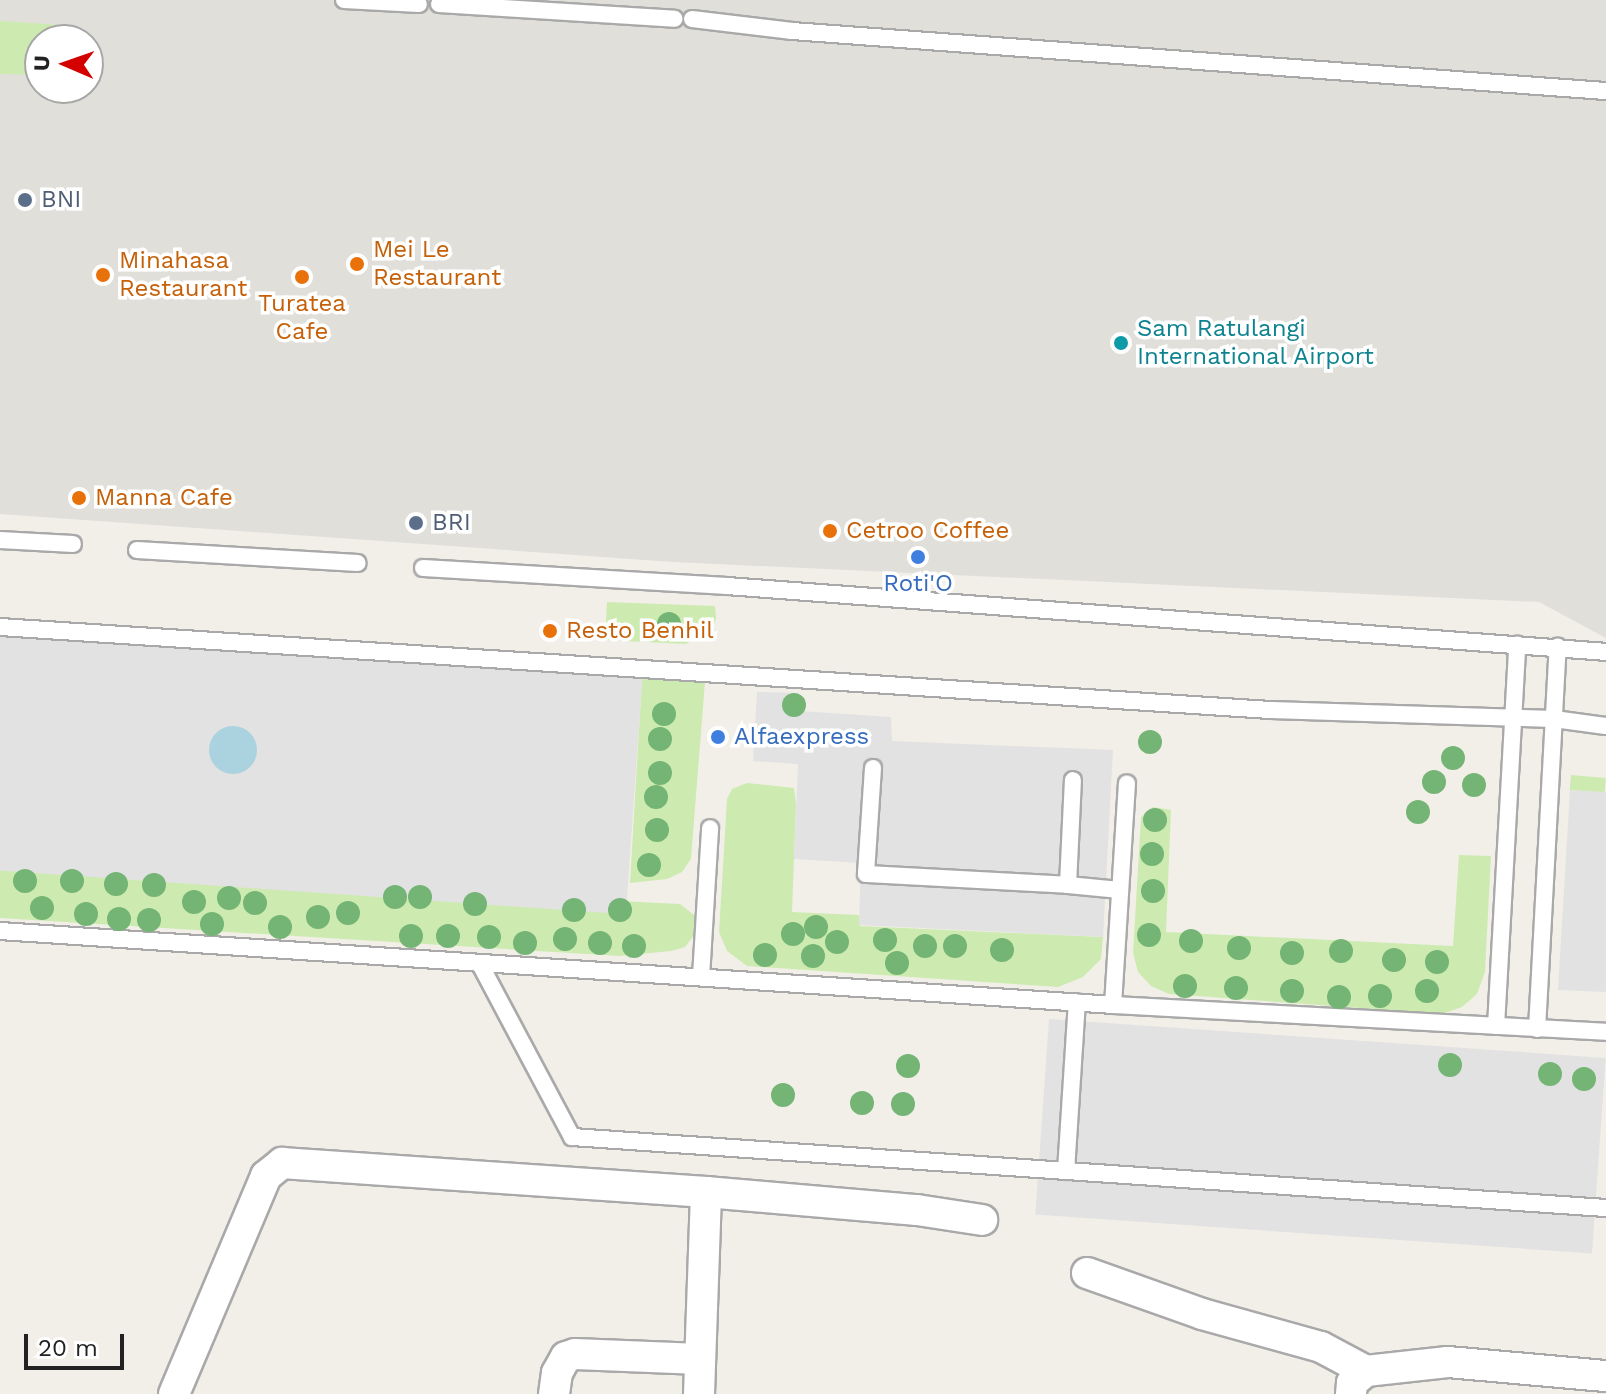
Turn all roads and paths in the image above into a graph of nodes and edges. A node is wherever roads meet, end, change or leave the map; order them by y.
1 (344, 0) edge
2 (419, 4) dead end
3 (439, 4) dead end
4 (1606, 91) edge
5 (0, 540) edge
6 (73, 544) dead end
7 (137, 550) dead end
8 (358, 563) dead end
9 (423, 568) dead end
10 (0, 627) edge
11 (1517, 645) junction
12 (1558, 647) junction
13 (1606, 652) edge
14 (1513, 718) junction
15 (1554, 719) junction
16 (1606, 726) edge
17 (873, 768) dead end
18 (1073, 780) dead end
19 (1127, 783) dead end
20 (710, 828) dead end
21 (1068, 885) junction
22 (1120, 890) junction
23 (0, 931) edge
24 (480, 964) junction
25 (701, 977) junction
26 (1077, 1002) junction
27 (1113, 1005) junction
28 (1496, 1026) junction
29 (1537, 1029) junction
30 (1606, 1032) edge
31 (1066, 1171) junction
32 (706, 1192) junction
33 (1606, 1208) edge
34 (982, 1220) dead end
35 (1087, 1273) dead end
36 (700, 1359) junction
37 (1606, 1376) edge
38 (1359, 1382) edge
39 (174, 1394) edge
40 (554, 1394) edge
41 (699, 1394) edge

1 - 2 lane
3 - 4 lane
5 - 6 lane
7 - 8 lane
9 - 11 lane
10 - 14 lane
11 - 12 lane
11 - 14 lane
12 - 13 lane
12 - 15 lane
14 - 15 lane
14 - 28 lane
15 - 16 lane
15 - 29 lane
17 - 21 lane
18 - 21 lane
19 - 22 lane
20 - 25 lane
21 - 22 lane
22 - 27 lane
23 - 24 lane
24 - 25 lane
24 - 31 lane
25 - 26 lane
26 - 27 lane
26 - 31 lane
27 - 28 lane
28 - 29 lane
29 - 30 lane
31 - 33 lane
32 - 34 street
32 - 36 street
32 - 39 street
35 - 38 street
36 - 40 street
36 - 41 street
37 - 38 street

